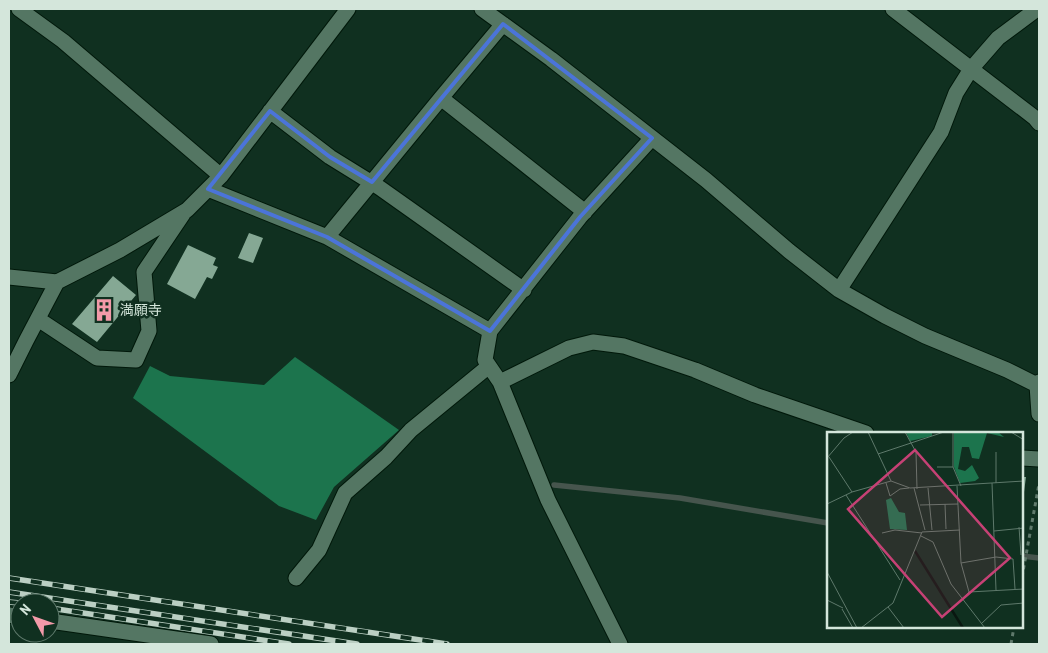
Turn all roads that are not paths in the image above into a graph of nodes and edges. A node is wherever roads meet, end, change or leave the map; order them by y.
1 (19, 9) edge
2 (348, 9) edge
3 (482, 9) edge
4 (893, 9) edge
5 (1037, 9) edge
6 (503, 24) junction
7 (971, 68) junction
8 (441, 98) junction
9 (270, 111) junction
10 (1039, 123) edge
11 (652, 138) junction
12 (221, 176) junction
13 (372, 182) junction
14 (208, 189) junction
15 (187, 210) junction
16 (585, 212) junction
17 (327, 237) junction
18 (9, 277) edge
19 (57, 282) junction
20 (524, 290) junction
21 (840, 290) junction
22 (38, 319) junction
23 (490, 331) junction
24 (489, 366) junction
25 (9, 376) edge
26 (500, 382) junction
27 (1038, 383) edge
28 (1039, 414) edge
29 (863, 432) edge
30 (1023, 458) edge
31 (1039, 459) edge
32 (296, 578) dead end
33 (60, 622) edge
34 (211, 644) edge
35 (620, 644) edge

1 - 12 street
2 - 9 street
3 - 6 street
4 - 7 street
5 - 7 street
6 - 8 street
6 - 11 street
7 - 10 street
7 - 21 street
8 - 13 street
8 - 16 street
9 - 12 street
9 - 13 street
11 - 16 street
11 - 21 street
12 - 14 street
13 - 17 street
13 - 20 street
14 - 15 street
14 - 17 street
15 - 19 street
15 - 22 street
16 - 20 street
17 - 23 street
18 - 19 street
19 - 22 street
20 - 23 street
21 - 27 street
22 - 25 street
23 - 24 street
24 - 26 street
24 - 32 street
26 - 29 street
26 - 35 street
27 - 28 street
30 - 31 street
33 - 34 street

